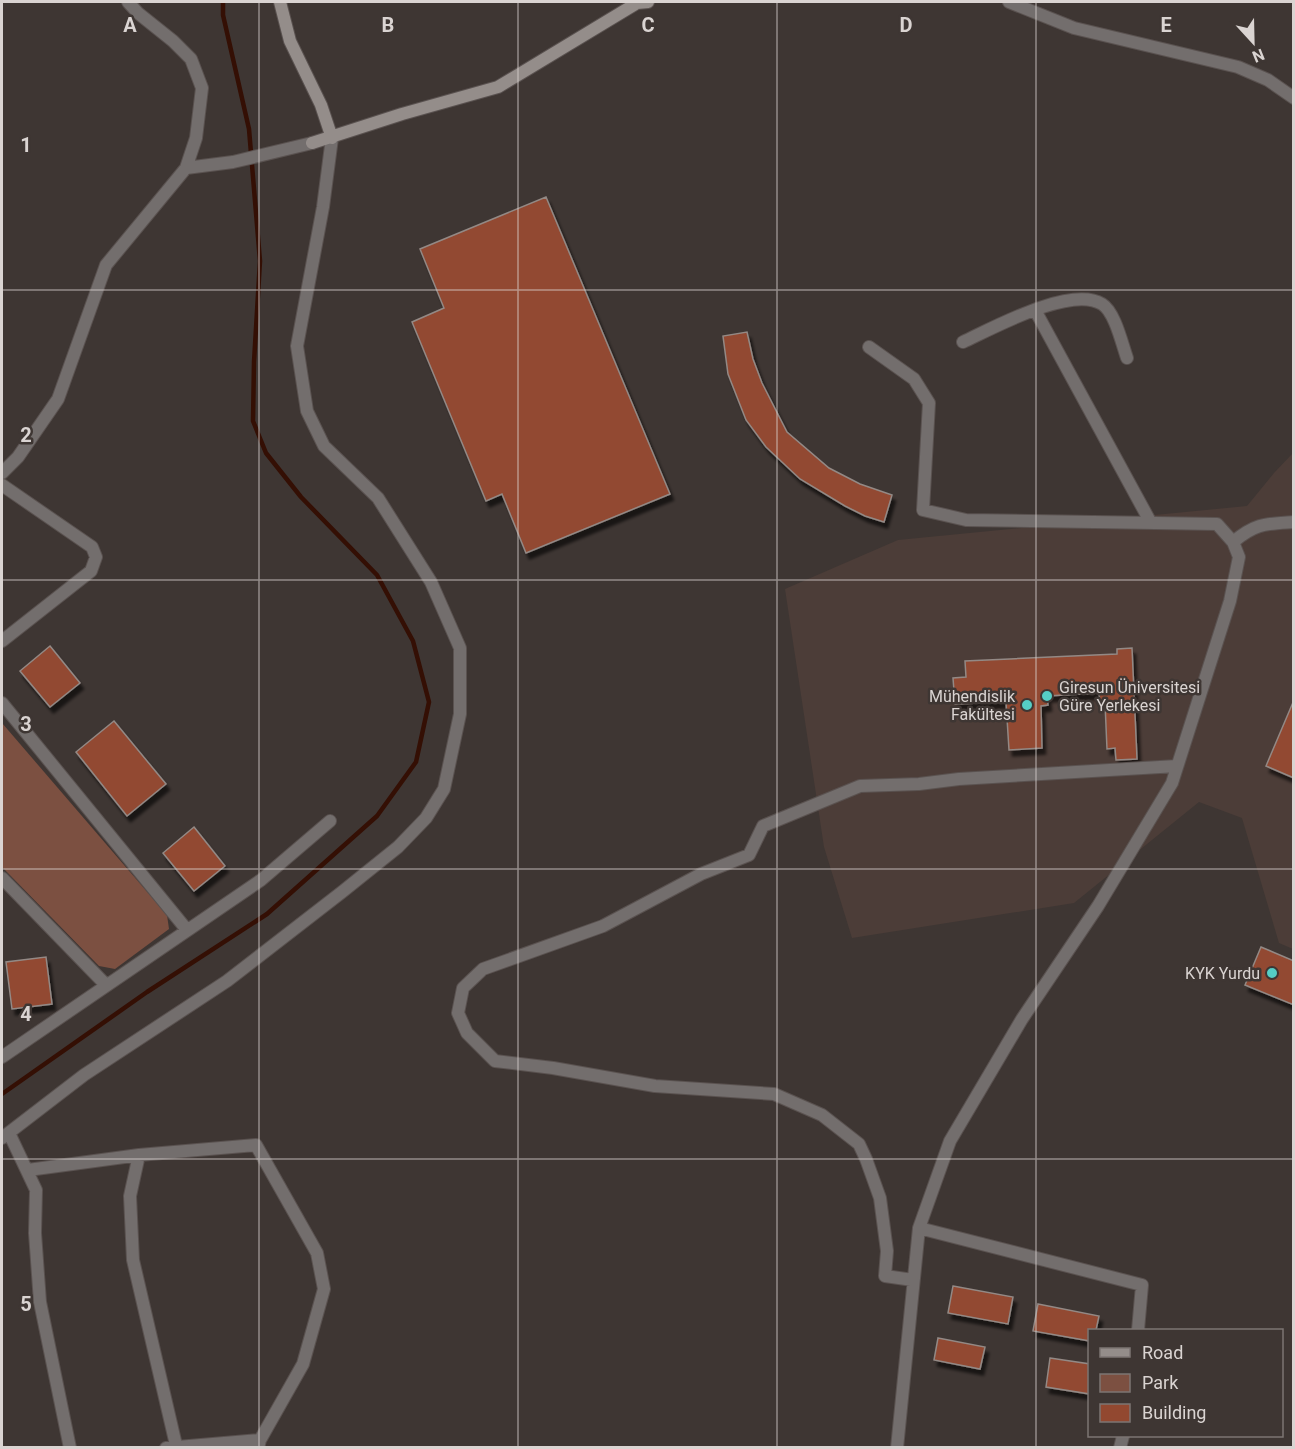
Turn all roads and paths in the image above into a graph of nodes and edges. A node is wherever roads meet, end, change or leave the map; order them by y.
1 (128, 2) edge
2 (279, 2) edge
3 (648, 2) edge
4 (1009, 2) edge
5 (1293, 98) edge
6 (332, 138) junction
7 (186, 168) junction
8 (1035, 310) junction
9 (963, 342) dead end
10 (869, 347) dead end
11 (1127, 358) dead end
12 (2, 473) edge
13 (2, 485) edge
14 (1293, 522) edge
15 (1151, 523) junction
16 (1233, 542) junction
17 (2, 641) edge
18 (2, 703) edge
19 (1178, 766) junction
20 (330, 821) dead end
21 (2, 878) edge
22 (187, 930) junction
23 (106, 985) junction
24 (2, 1057) edge
25 (5, 1136) edge
26 (140, 1155) junction
27 (28, 1170) junction
28 (919, 1228) junction
29 (914, 1280) junction
30 (1138, 1329) edge
31 (259, 1444) edge
32 (171, 1446) edge
33 (70, 1448) edge
34 (897, 1448) edge

1 - 7 street
2 - 6 street
3 - 6 street
4 - 5 street
6 - 7 street
6 - 25 street
7 - 12 street
8 - 9 street
8 - 11 street
8 - 15 street
10 - 15 street
13 - 17 street
14 - 16 street
15 - 16 street
16 - 19 street
18 - 22 street
19 - 28 street
19 - 29 street
20 - 22 street
21 - 23 street
22 - 23 street
23 - 24 street
25 - 27 street
26 - 27 street
26 - 31 street
26 - 32 street
27 - 33 street
28 - 29 street
28 - 30 street
29 - 34 street
31 - 32 street

